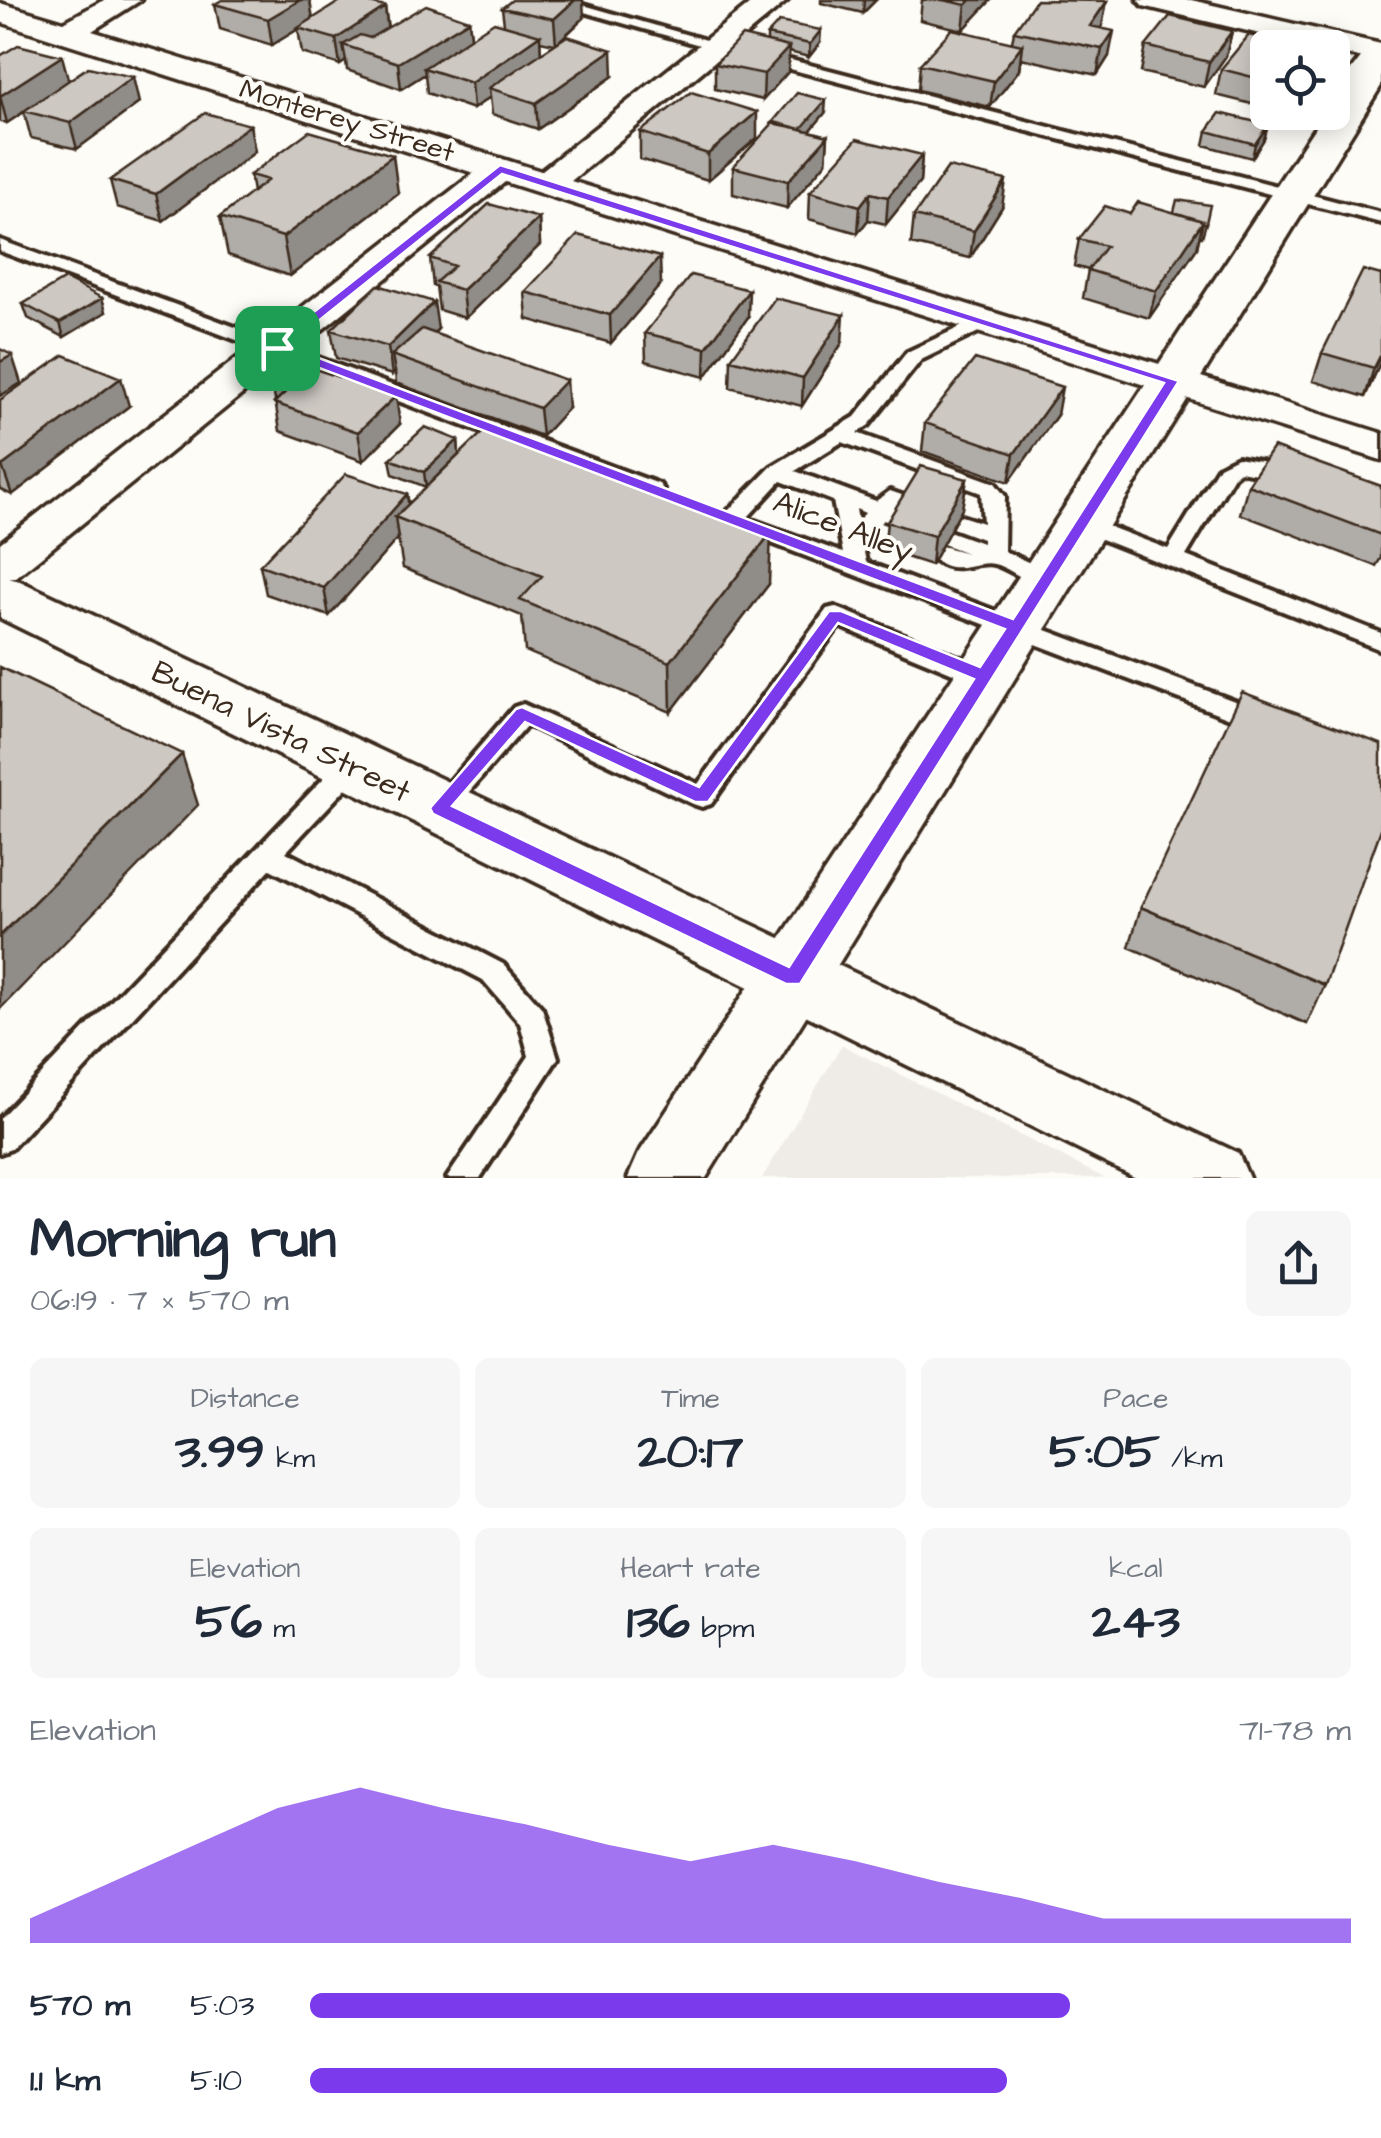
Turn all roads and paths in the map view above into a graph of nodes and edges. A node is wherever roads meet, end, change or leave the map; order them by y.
1 (126, 0) edge
2 (549, 0) edge
3 (773, 0) edge
4 (1153, 0) edge
5 (32, 28) edge
6 (717, 46) junction
7 (1381, 55) edge
8 (500, 169) junction
9 (547, 183) junction
10 (1291, 196) junction
11 (1381, 218) edge
12 (0, 244) edge
13 (984, 322) junction
14 (277, 348) junction
15 (1172, 381) junction
16 (839, 434) junction
17 (1381, 447) edge
18 (778, 472) junction
19 (1308, 480) edge
20 (842, 496) junction
21 (676, 498) edge
22 (880, 510) junction
23 (1081, 524) junction
24 (993, 545) junction
25 (1173, 560) junction
26 (0, 566) edge
27 (856, 566) junction
28 (1046, 579) junction
29 (0, 595) edge
30 (1381, 624) edge
31 (1015, 626) junction
32 (1348, 629) junction
33 (1381, 642) edge
34 (983, 676) junction
35 (1274, 725) edge
36 (351, 766) junction
37 (439, 808) junction
38 (268, 854) junction
39 (793, 978) junction
40 (0, 1139) edge
41 (462, 1178) edge
42 (665, 1178) edge
43 (1212, 1178) edge

1 - 5 street
2 - 6 lane
3 - 6 street
4 - 7 street
5 - 8 street, Monterey Street
6 - 9 street
6 - 10 lane
7 - 10 main road
8 - 9 street, Monterey Street
8 - 14 street
9 - 13 street, Monterey Street
10 - 11 lane
10 - 15 main road
12 - 14 lane
13 - 15 street, Monterey Street
13 - 16 lane
14 - 21 lane
14 - 26 street
15 - 17 street, Monterey Street
15 - 23 main road
16 - 18 lane
16 - 24 lane
18 - 20 lane
18 - 27 lane, Alice Alley
19 - 25 lane
20 - 22 lane
20 - 27 lane
22 - 22 lane
23 - 25 lane
23 - 28 main road
24 - 24 lane
24 - 28 lane
25 - 32 lane
27 - 31 lane, Alice Alley
28 - 31 main road
29 - 36 main road, Buena Vista Street
30 - 32 lane
31 - 34 main road
31 - 35 lane, Alice Alley
32 - 33 lane
34 - 37 lane
34 - 39 main road
36 - 37 main road, Buena Vista Street
36 - 38 lane
37 - 39 main road, Buena Vista Street
38 - 40 lane
38 - 41 lane
39 - 42 main road
39 - 43 main road, Buena Vista Street

